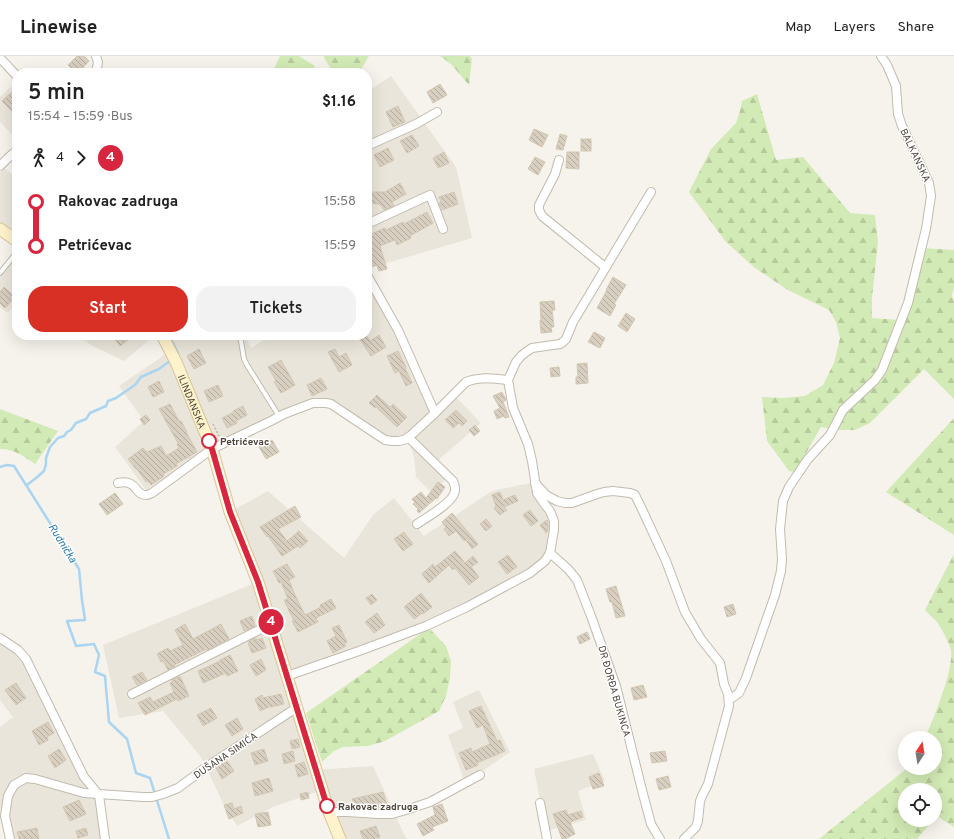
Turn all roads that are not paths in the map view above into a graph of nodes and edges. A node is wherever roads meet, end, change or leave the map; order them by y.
1 (96, 56) edge
2 (881, 56) edge
3 (0, 58) edge
4 (97, 68) edge
5 (12, 71) edge
6 (438, 112) dead end
7 (372, 144) edge
8 (12, 154) edge
9 (559, 160) dead end
10 (0, 166) edge
11 (651, 192) dead end
12 (372, 222) edge
13 (0, 229) edge
14 (443, 229) dead end
15 (12, 237) edge
16 (12, 258) edge
17 (605, 267) junction
18 (0, 273) edge
19 (372, 284) edge
20 (165, 340) edge
21 (241, 340) edge
22 (508, 380) junction
23 (435, 413) junction
24 (279, 416) junction
25 (408, 437) junction
26 (212, 449) junction
27 (535, 482) junction
28 (118, 483) dead end
29 (417, 524) dead end
30 (550, 553) junction
31 (271, 624) junction
32 (0, 638) edge
33 (287, 676) junction
34 (132, 694) dead end
35 (729, 700) junction
36 (296, 708) junction
37 (480, 775) dead end
38 (99, 795) junction
39 (540, 803) dead end
40 (329, 812) junction
41 (10, 839) edge
42 (105, 839) edge
43 (340, 839) edge
44 (547, 839) edge
45 (660, 839) edge
46 (684, 839) edge

1 - 4 street
2 - 35 street, BALKANSKA
3 - 5 street
6 - 7 street
8 - 10 street
9 - 17 street
11 - 17 street
12 - 14 street
13 - 15 street
16 - 18 lane
17 - 22 street
19 - 23 street
20 - 26 street, ILINDANSKA
21 - 24 lane
22 - 23 street
22 - 27 street
23 - 25 street
24 - 25 street
24 - 26 street
25 - 29 street
26 - 28 street
26 - 31 street, ILINDANSKA
27 - 30 street
27 - 35 street
30 - 33 street
30 - 45 street, DR ĐORĐA BUKINCA
31 - 33 street, ILINDANSKA
31 - 34 street
32 - 38 street
33 - 36 street, ILINDANSKA
35 - 46 street
36 - 38 street, DUŠANA SIMIĆA
36 - 40 street, ILINDANSKA
37 - 40 street
38 - 41 street, DUŠANA SIMIĆA
38 - 42 street
39 - 44 street
40 - 43 street, ILINDANSKA

